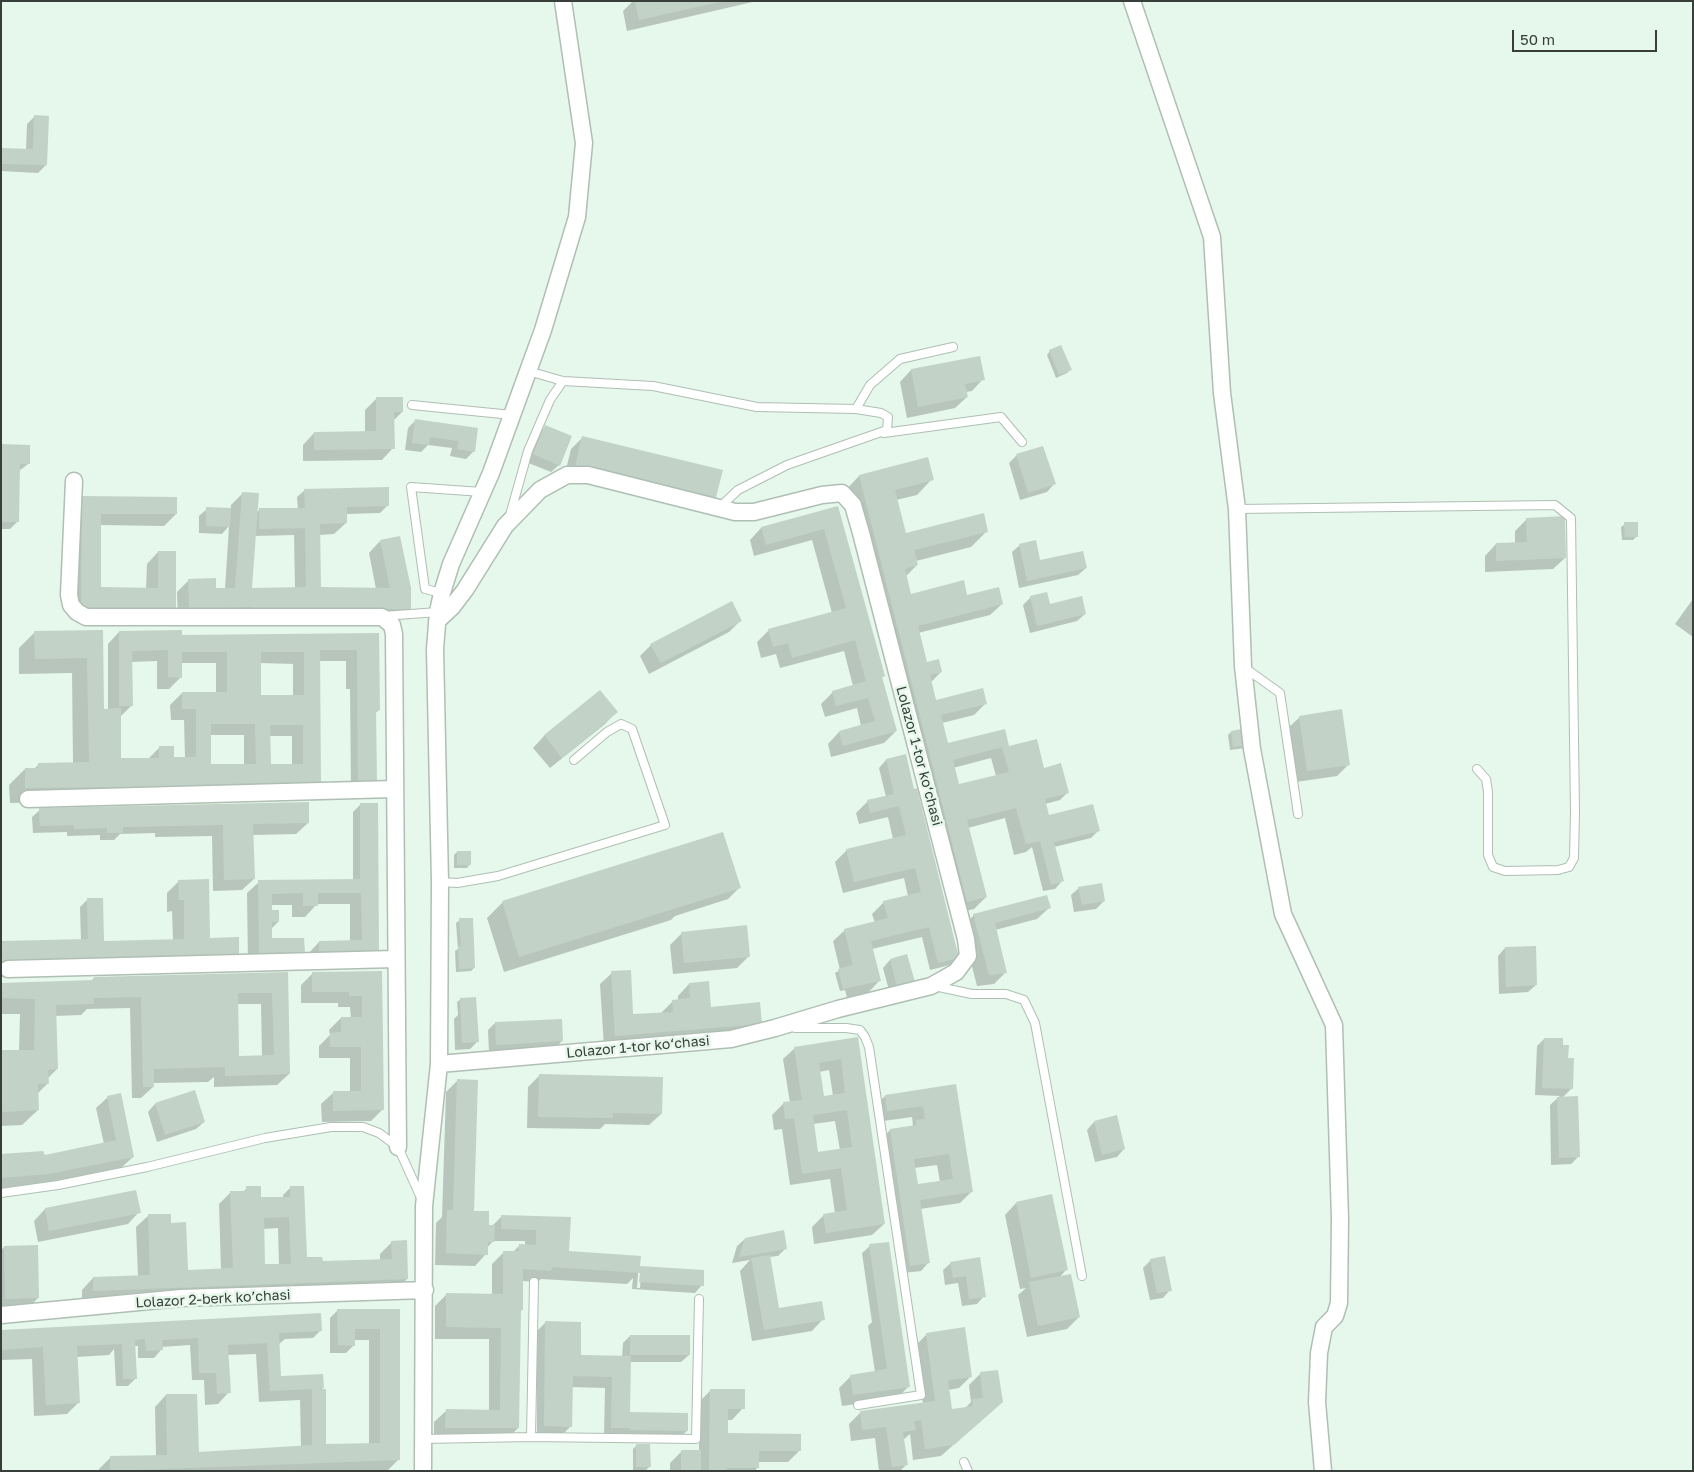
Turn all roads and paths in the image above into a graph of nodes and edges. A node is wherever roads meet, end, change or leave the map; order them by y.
1 (563, 1) edge
2 (1132, 1) edge
3 (953, 347) dead end
4 (528, 371) junction
5 (563, 381) junction
6 (412, 405) dead end
7 (856, 409) junction
8 (512, 415) junction
9 (882, 433) junction
10 (1022, 442) dead end
11 (74, 481) dead end
12 (482, 492) junction
13 (719, 508) junction
14 (1237, 509) junction
15 (508, 522) junction
16 (442, 593) junction
17 (382, 616) junction
18 (438, 616) junction
19 (1243, 666) junction
20 (574, 760) dead end
21 (1477, 769) dead end
22 (394, 789) junction
23 (28, 799) dead end
24 (1298, 814) dead end
25 (440, 882) junction
26 (395, 959) junction
27 (8, 969) dead end
28 (931, 986) junction
29 (775, 1028) junction
30 (439, 1064) junction
31 (398, 1147) junction
32 (1, 1193) edge
33 (424, 1206) junction
34 (1082, 1276) dead end
35 (534, 1282) dead end
36 (425, 1290) junction
37 (699, 1299) dead end
38 (1, 1315) edge
39 (858, 1405) dead end
40 (531, 1436) junction
41 (423, 1439) junction
42 (964, 1462) dead end
43 (423, 1471) edge
44 (968, 1471) edge
45 (1323, 1471) edge

1 - 4 street
2 - 14 street
3 - 7 lane
4 - 5 lane
4 - 8 street
5 - 7 lane
5 - 15 lane
6 - 8 lane
7 - 9 lane
8 - 12 street
9 - 10 lane
9 - 13 lane
11 - 17 street
12 - 16 street
12 - 16 lane
13 - 15 street, Lolazor 1-tor ko‘chasi
13 - 28 street, Lolazor 1-tor ko‘chasi
14 - 19 street
14 - 21 lane
15 - 18 street, Lolazor 1-tor ko‘chasi
16 - 18 street
17 - 18 lane
17 - 22 street
18 - 25 street
19 - 24 lane
19 - 45 street
20 - 25 lane
22 - 23 street
22 - 26 street
25 - 30 street
26 - 27 street
26 - 31 street
28 - 29 street, Lolazor 1-tor ko‘chasi
28 - 34 lane
29 - 30 street, Lolazor 1-tor ko‘chasi
29 - 39 lane
30 - 33 street
31 - 32 lane
31 - 33 lane
33 - 36 street
35 - 40 lane
36 - 38 street, Lolazor 2-berk koʼchasi
36 - 41 street
37 - 40 lane
40 - 41 lane
41 - 43 street
42 - 44 lane

